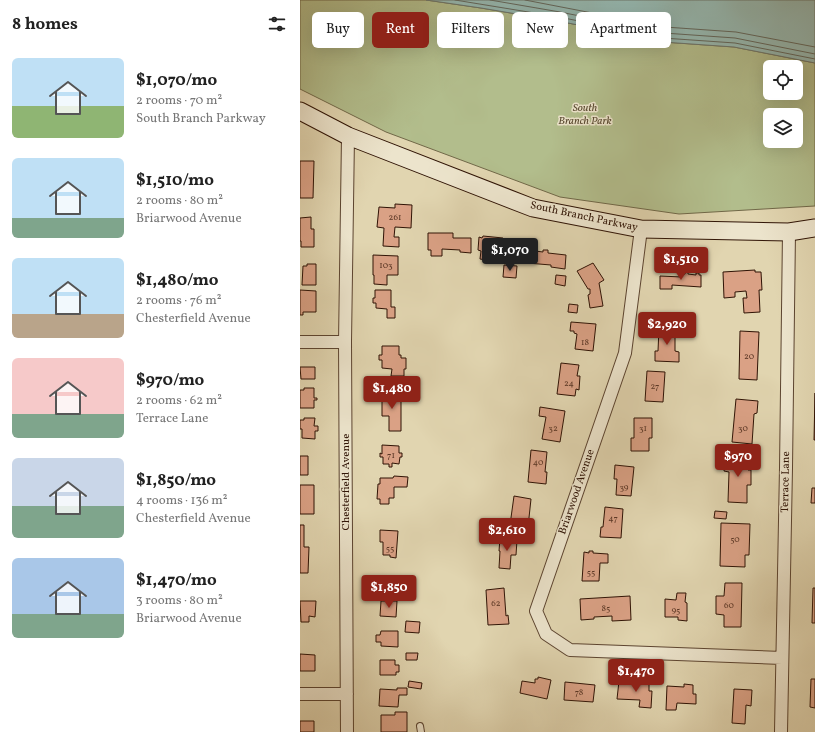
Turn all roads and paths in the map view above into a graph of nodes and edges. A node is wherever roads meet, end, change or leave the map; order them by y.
1 (300, 111) edge
2 (348, 136) junction
3 (815, 228) edge
4 (641, 229) junction
5 (789, 232) junction
6 (300, 342) edge
7 (345, 342) junction
8 (782, 658) junction
9 (300, 694) edge
10 (347, 694) junction
11 (347, 732) edge
12 (780, 732) edge

1 - 2 main road, South Branch Parkway
2 - 4 main road, South Branch Parkway
2 - 7 street, Chesterfield Avenue
3 - 5 main road, South Branch Parkway
4 - 5 main road, South Branch Parkway
4 - 8 street, Briarwood Avenue
5 - 8 street, Terrace Lane
6 - 7 street
7 - 10 street, Chesterfield Avenue
8 - 12 street, Terrace Lane
9 - 10 street
10 - 11 street, Chesterfield Avenue

